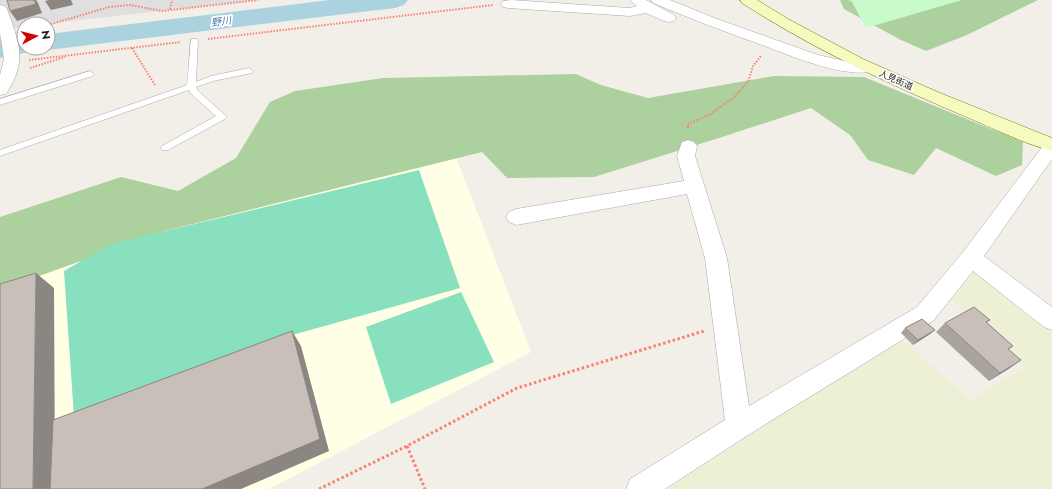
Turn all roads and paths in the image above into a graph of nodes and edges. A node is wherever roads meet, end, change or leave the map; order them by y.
1 (172, 0) edge
2 (258, 0) edge
3 (747, 0) edge
4 (648, 3) edge
5 (508, 4) joint
6 (15, 5) edge
7 (0, 9) edge
8 (170, 10) junction
9 (56, 23) edge
10 (194, 41) junction
11 (132, 48) junction
12 (71, 55) junction
13 (761, 55) junction
14 (11, 65) junction
15 (845, 66) junction
16 (869, 68) junction
17 (249, 71) dead end
18 (90, 74) dead end
19 (191, 86) junction
20 (0, 90) edge
21 (163, 97) junction
22 (0, 102) edge
23 (688, 146) joint
24 (1052, 146) edge
25 (165, 148) dead end
26 (0, 153) edge
27 (695, 186) junction
28 (516, 217) dead end
29 (971, 258) junction
30 (1052, 320) edge
31 (724, 324) junction
32 (739, 426) junction
33 (407, 446) junction
34 (319, 489) edge
35 (425, 489) edge
36 (640, 489) edge

1 - 8 path
2 - 8 path
3 - 16 main road, 人見街道
4 - 5 street
4 - 13 street
4 - 15 street
5 - 10 path
6 - 7 street
7 - 14 street
8 - 9 path
10 - 11 path
10 - 19 lane
11 - 12 path
11 - 21 path
12 - 14 path
12 - 14 path
13 - 15 street
13 - 23 path
14 - 20 street
15 - 16 street
16 - 24 main road, 人見街道
17 - 19 lane
18 - 22 lane
19 - 21 lane
19 - 25 lane
21 - 26 lane
23 - 27 street
24 - 29 street
27 - 28 street
27 - 31 street
29 - 30 street
29 - 32 street
31 - 32 street
31 - 33 path
32 - 36 street
33 - 34 path
33 - 35 path

